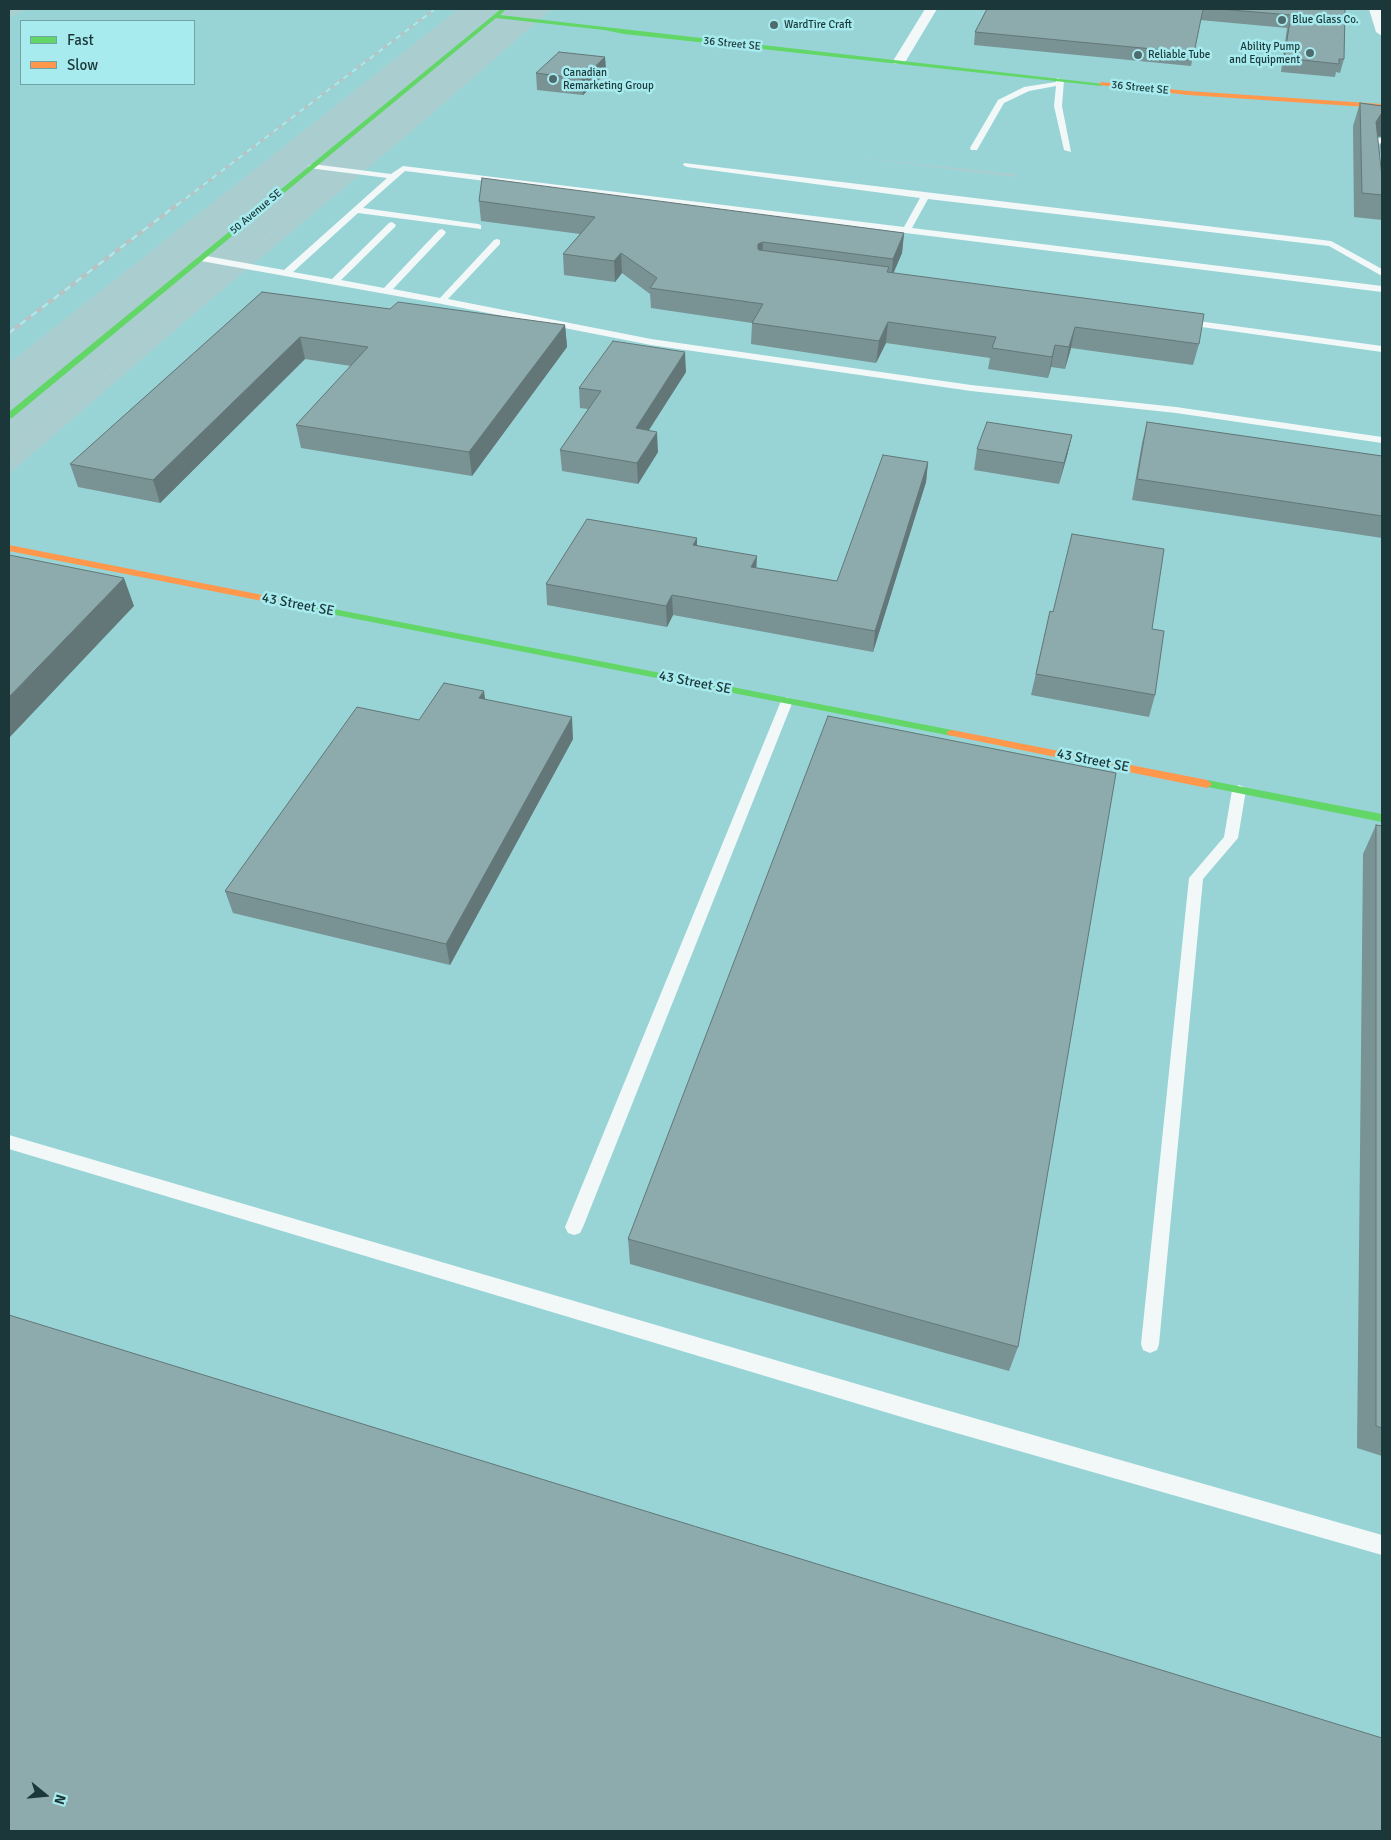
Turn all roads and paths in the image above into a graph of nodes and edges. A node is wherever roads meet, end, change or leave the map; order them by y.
1 (524, 9) edge
2 (931, 9) edge
3 (1376, 9) edge
4 (495, 16) edge
5 (558, 23) junction
6 (543, 28) junction
7 (518, 30) dead end
8 (624, 32) junction
9 (1382, 32) edge
10 (488, 38) dead end
11 (454, 49) junction
12 (899, 61) junction
13 (1060, 81) junction
14 (1248, 97) junction
15 (1381, 98) edge
16 (1382, 116) edge
17 (1382, 140) edge
18 (974, 148) dead end
19 (1068, 150) dead end
20 (687, 165) dead end
21 (312, 166) junction
22 (1377, 173) edge
23 (394, 176) junction
24 (925, 196) junction
25 (301, 208) dead end
26 (356, 210) junction
27 (392, 226) dead end
28 (478, 227) edge
29 (907, 230) junction
30 (442, 232) dead end
31 (497, 242) dead end
32 (201, 258) junction
33 (231, 262) junction
34 (287, 272) junction
35 (1382, 273) edge
36 (335, 281) junction
37 (1382, 289) edge
38 (197, 290) dead end
39 (386, 290) junction
40 (442, 301) junction
41 (1175, 321) edge
42 (1382, 348) edge
43 (9, 416) edge
44 (1382, 440) edge
45 (9, 458) edge
46 (9, 548) edge
47 (788, 701) junction
48 (1239, 790) junction
49 (1382, 818) edge
50 (9, 1142) edge
51 (574, 1227) dead end
52 (1150, 1344) dead end
53 (1382, 1545) edge

1 - 5 street
2 - 12 street
3 - 9 street
4 - 5 street, 36 Street SE
4 - 6 street, 36 Street SE
4 - 11 street, 50 Avenue SE
5 - 8 street, 36 Street SE
6 - 7 street
6 - 8 street, 36 Street SE
8 - 12 street, 36 Street SE
10 - 11 street
11 - 21 street, 50 Avenue SE
12 - 13 street, 36 Street SE
12 - 15 street, 36 Street SE
13 - 14 street, 36 Street SE
13 - 18 lane
13 - 19 lane
14 - 15 street, 36 Street SE
14 - 16 street
17 - 22 lane
20 - 24 lane
21 - 23 lane
21 - 32 street, 50 Avenue SE
23 - 26 lane
23 - 29 lane
24 - 29 lane
24 - 35 lane
25 - 33 path
26 - 28 lane
26 - 34 lane
27 - 36 lane
29 - 37 lane
30 - 39 lane
31 - 40 lane
32 - 33 lane
32 - 43 street, 50 Avenue SE
33 - 34 lane
34 - 36 lane
36 - 39 lane
38 - 45 path
39 - 40 lane
40 - 44 lane
41 - 42 lane
46 - 47 street, 43 Street SE
47 - 48 street, 43 Street SE
47 - 51 lane
48 - 49 street, 43 Street SE
48 - 52 lane
50 - 53 lane

